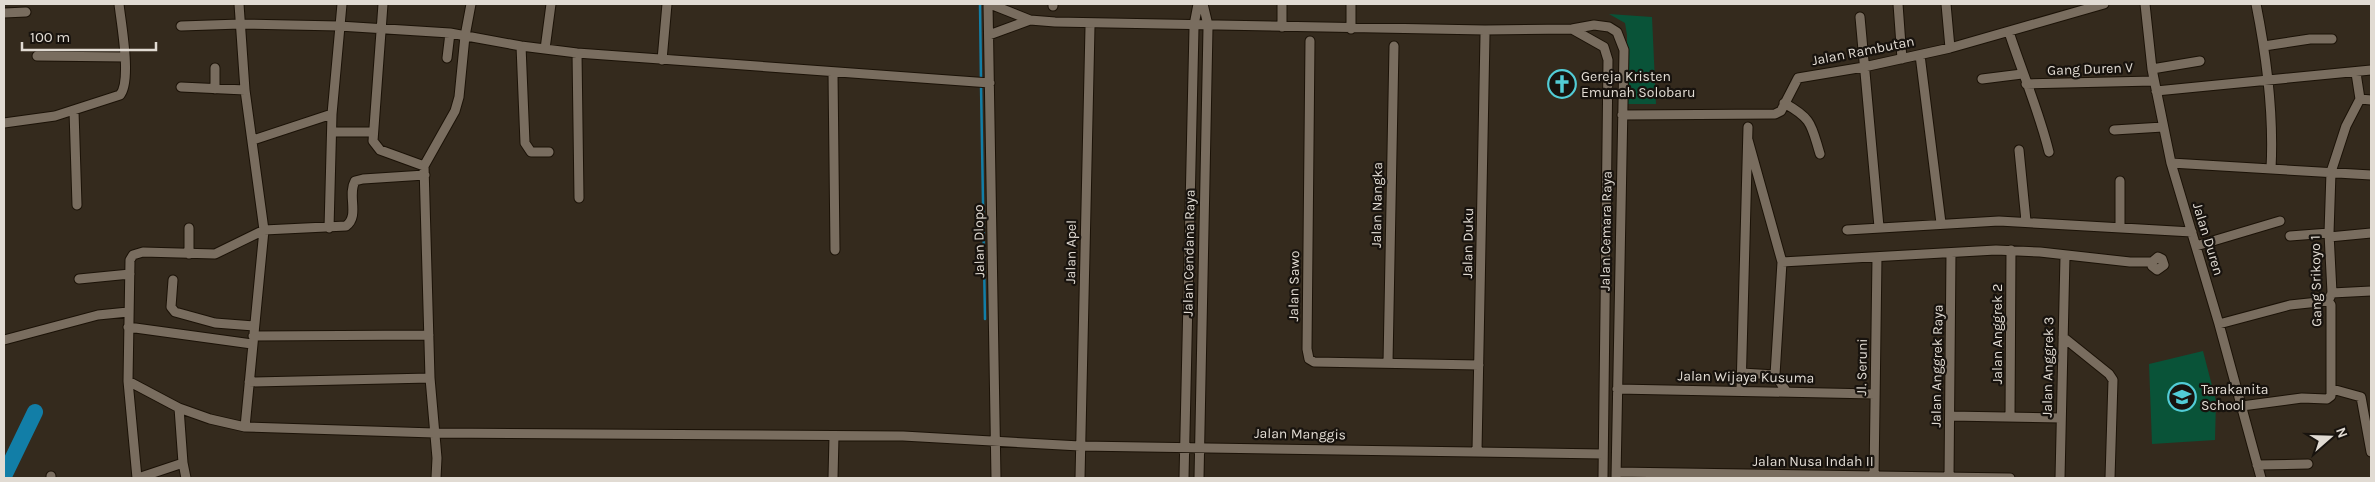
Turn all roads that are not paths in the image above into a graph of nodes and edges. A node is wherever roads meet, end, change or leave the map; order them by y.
1 (119, 4) edge
2 (239, 4) edge
3 (342, 4) edge
4 (383, 4) edge
5 (471, 4) edge
6 (551, 4) edge
7 (667, 4) edge
8 (989, 4) edge
9 (1198, 4) edge
10 (1203, 4) edge
11 (1282, 4) edge
12 (1351, 4) edge
13 (1898, 4) edge
14 (1946, 4) edge
15 (2104, 4) edge
16 (2145, 4) edge
17 (2256, 4) edge
18 (26, 12) dead end
19 (4, 13) edge
20 (1860, 17) dead end
21 (1030, 20) junction
22 (240, 24) junction
23 (181, 26) dead end
24 (340, 26) junction
25 (1194, 26) junction
26 (1208, 26) junction
27 (1090, 27) dead end
28 (1282, 27) junction
29 (1351, 28) junction
30 (1572, 29) junction
31 (382, 30) junction
32 (2009, 32) junction
33 (450, 33) junction
34 (989, 35) junction
35 (1485, 35) dead end
36 (465, 36) junction
37 (2332, 39) dead end
38 (1310, 41) dead end
39 (522, 46) junction
40 (1394, 46) dead end
41 (2264, 46) junction
42 (1950, 48) junction
43 (545, 49) junction
44 (578, 53) junction
45 (1920, 54) junction
46 (37, 56) dead end
47 (124, 57) junction
48 (447, 58) dead end
49 (1902, 58) junction
50 (662, 60) junction
51 (2200, 61) dead end
52 (1864, 67) junction
53 (215, 68) dead end
54 (2152, 69) junction
55 (2371, 70) edge
56 (833, 73) junction
57 (2356, 73) junction
58 (2022, 74) junction
59 (1982, 79) dead end
60 (2154, 81) junction
61 (2269, 81) junction
62 (984, 83) junction
63 (2026, 84) junction
64 (181, 87) dead end
65 (215, 89) junction
66 (245, 90) junction
67 (2156, 91) junction
68 (2360, 99) junction
69 (2371, 100) edge
70 (1608, 102) junction
71 (1622, 102) junction
72 (1784, 103) junction
73 (74, 111) junction
74 (332, 114) junction
75 (1622, 115) junction
76 (4, 123) edge
77 (1748, 127) dead end
78 (2163, 127) junction
79 (2114, 130) dead end
80 (332, 132) junction
81 (373, 132) junction
82 (253, 140) junction
83 (1748, 140) junction
84 (2019, 150) dead end
85 (549, 152) dead end
86 (2049, 152) dead end
87 (1820, 154) dead end
88 (2171, 163) junction
89 (2271, 169) junction
90 (425, 170) junction
91 (2331, 172) junction
92 (2371, 175) edge
93 (2120, 181) dead end
94 (579, 198) dead end
95 (77, 205) dead end
96 (2026, 221) junction
97 (2280, 221) dead end
98 (1941, 223) junction
99 (189, 228) dead end
100 (329, 228) junction
101 (1879, 228) junction
102 (2120, 228) junction
103 (264, 230) junction
104 (1847, 230) dead end
105 (2192, 232) junction
106 (1190, 233) junction
107 (2371, 233) edge
108 (1202, 234) junction
109 (2329, 235) junction
110 (2290, 236) dead end
111 (2196, 246) junction
112 (835, 250) dead end
113 (2011, 250) junction
114 (1951, 253) junction
115 (189, 254) junction
116 (2065, 256) junction
117 (1877, 257) junction
118 (1782, 262) junction
119 (2152, 262) dead end
120 (130, 274) junction
121 (79, 279) dead end
122 (173, 280) dead end
123 (2371, 291) edge
124 (2330, 297) junction
125 (128, 312) junction
126 (1606, 320) junction
127 (1618, 320) junction
128 (2219, 324) junction
129 (254, 326) junction
130 (128, 328) junction
131 (429, 335) junction
132 (2063, 337) junction
133 (4, 340) edge
134 (253, 340) junction
135 (1388, 363) junction
136 (1479, 364) junction
137 (1742, 373) junction
138 (1775, 375) junction
139 (430, 378) junction
140 (128, 381) junction
141 (249, 382) junction
142 (1617, 389) junction
143 (2332, 389) junction
144 (1741, 391) junction
145 (1787, 392) junction
146 (1875, 394) junction
147 (2242, 406) junction
148 (179, 408) junction
149 (1950, 416) junction
150 (2010, 417) junction
151 (2061, 418) junction
152 (246, 427) junction
153 (2369, 430) edge
154 (434, 433) junction
155 (834, 436) junction
156 (996, 440) junction
157 (1080, 446) junction
158 (1185, 446) junction
159 (1199, 446) junction
160 (1478, 451) junction
161 (2371, 452) edge
162 (1603, 454) junction
163 (183, 463) junction
164 (2308, 464) dead end
165 (2258, 465) junction
166 (1616, 475) edge
167 (1727, 476) edge
168 (1809, 476) edge
169 (1874, 477) edge
170 (1949, 477) edge
171 (138, 478) edge
172 (186, 478) edge
173 (436, 478) edge
174 (833, 478) edge
175 (996, 478) edge
176 (1080, 478) edge
177 (1184, 478) edge
178 (1199, 478) edge
179 (1603, 478) edge
180 (2010, 478) edge
181 (2060, 478) edge
182 (2110, 478) edge
183 (2261, 478) edge

1 - 47 street
2 - 22 street
3 - 24 street
4 - 31 street
5 - 36 street
6 - 43 street
7 - 50 street
8 - 21 street
8 - 34 street, Jalan Dlopo
9 - 25 street, Jalan Cendana Raya
10 - 26 street, Jalan Cendana Raya
11 - 28 street
12 - 29 street
13 - 49 street
14 - 42 street
15 - 32 street, Jalan Rambutan
16 - 54 street, Jalan Duren
17 - 41 street
18 - 19 street
20 - 52 street
21 - 25 street, Jalan Cemara Raya
21 - 34 street
22 - 23 street
22 - 24 street
22 - 66 street
24 - 31 street
24 - 74 street
25 - 26 street, Jalan Cemara Raya
25 - 106 street, Jalan Cendana Raya
26 - 28 street, Jalan Cemara Raya
26 - 108 street, Jalan Cendana Raya
27 - 157 street, Jalan Apel
28 - 29 street, Jalan Cemara Raya
29 - 30 street, Jalan Cemara Raya
30 - 70 street, Jalan Cemara Raya
30 - 71 street, Jalan Cemara Raya
31 - 33 street
31 - 81 street
32 - 42 street, Jalan Rambutan
32 - 58 street
33 - 36 street
33 - 48 street
34 - 62 street, Jalan Dlopo
35 - 136 street, Jalan Duku
36 - 39 street
36 - 90 street
37 - 41 street
38 - 135 street, Jalan Sawo
39 - 43 street
39 - 85 street
40 - 135 street, Jalan Nangka
41 - 61 street
42 - 45 street, Jalan Rambutan
43 - 44 street
44 - 50 street
44 - 94 street
45 - 49 street, Jalan Rambutan
45 - 98 street
46 - 47 street
47 - 73 street
49 - 52 street, Jalan Rambutan
50 - 56 street
51 - 54 street
52 - 72 street, Jalan Rambutan
52 - 101 street
53 - 65 street
54 - 60 street, Jalan Duren
55 - 57 street
56 - 62 street
56 - 112 street
57 - 61 street
57 - 68 street
58 - 59 street
58 - 63 street
60 - 63 street, Gang Duren V
60 - 67 street, Jalan Duren
61 - 67 street
61 - 89 street
62 - 156 street, Jalan Dlopo
63 - 86 street
64 - 65 street
65 - 66 street
66 - 82 street
67 - 78 street, Jalan Duren
68 - 69 street
68 - 91 street, Gang Srikoyo 1
70 - 71 street
70 - 126 street, Jalan Cemara Raya
71 - 75 street, Jalan Cemara Raya
72 - 75 street
72 - 87 street
73 - 76 street
73 - 95 street
74 - 80 street
74 - 82 street
75 - 127 street, Jalan Cemara Raya
77 - 83 street
78 - 79 street
78 - 88 street, Jalan Duren
80 - 81 street
80 - 100 street
81 - 90 street
82 - 103 street
83 - 118 street
83 - 137 street
84 - 96 street
88 - 89 street
88 - 105 street, Jalan Duren
89 - 91 street
90 - 100 street
90 - 131 street
91 - 92 street
91 - 109 street, Gang Srikoyo 1
93 - 102 street
96 - 98 street
96 - 102 street
97 - 111 street
98 - 101 street
99 - 115 street
100 - 103 street
101 - 104 street
102 - 105 street
103 - 115 street
103 - 129 street
105 - 111 street, Jalan Duren
106 - 108 street
106 - 158 street, Jalan Cendana Raya
107 - 109 street
108 - 159 street, Jalan Cendana Raya
109 - 110 street
109 - 124 street, Gang Srikoyo 1
111 - 128 street, Jalan Duren
113 - 114 street
113 - 116 street
113 - 150 street, Jalan Anggrek 2
114 - 117 street
114 - 149 street, Jalan Anggrek Raya
115 - 120 street
116 - 119 street
116 - 132 street, Jalan Anggrek 3
117 - 118 street
117 - 146 street, Jl. Seruni
118 - 138 street
120 - 121 street
120 - 125 street
122 - 129 street
123 - 124 street
124 - 128 street
124 - 143 street, Gang Srikoyo 1
125 - 130 street
125 - 133 street
126 - 127 street
126 - 162 street, Jalan Cemara Raya
127 - 142 street, Jalan Cemara Raya
128 - 147 street, Jalan Duren
129 - 134 street
130 - 134 street
130 - 140 street
131 - 134 street
131 - 139 street
132 - 151 street, Jalan Anggrek 3
132 - 182 street
134 - 141 street
135 - 136 street, Jalan Sawo
136 - 160 street, Jalan Duku
137 - 138 street
137 - 144 street
138 - 145 street
139 - 141 street
139 - 154 street
140 - 148 street, Jalan Manggis
140 - 171 street
141 - 152 street
142 - 144 street, Jalan Wijaya Kusuma
142 - 166 street, Jalan Cemara Raya
143 - 147 street
143 - 153 street
144 - 145 street, Jalan Wijaya Kusuma
145 - 146 street, Jalan Wijaya Kusuma
146 - 169 street, Jl. Seruni
147 - 165 street, Jalan Duren
148 - 152 street, Jalan Manggis
148 - 163 street
149 - 150 street
149 - 170 street, Jalan Anggrek Raya
150 - 151 street
151 - 181 street, Jalan Anggrek 3
152 - 154 street, Jalan Manggis
153 - 161 street
154 - 155 street, Jalan Manggis
154 - 173 street
155 - 156 street, Jalan Manggis
155 - 174 street
156 - 157 street, Jalan Manggis
156 - 175 street, Jalan Dlopo
157 - 158 street, Jalan Manggis
157 - 176 street, Jalan Apel
158 - 159 street, Jalan Manggis
158 - 177 street, Jalan Cendana Raya
159 - 160 street, Jalan Manggis
159 - 178 street, Jalan Cendana Raya
160 - 162 street, Jalan Manggis
162 - 179 street, Jalan Cemara Raya
163 - 171 street
163 - 172 street
164 - 165 street
165 - 183 street, Jalan Duren
166 - 167 street, Jalan Nusa Indah II
167 - 168 street, Jalan Nusa Indah II
168 - 169 street, Jalan Nusa Indah II
169 - 170 street, Jalan Nusa Indah II
170 - 180 street, Jalan Nusa Indah II

